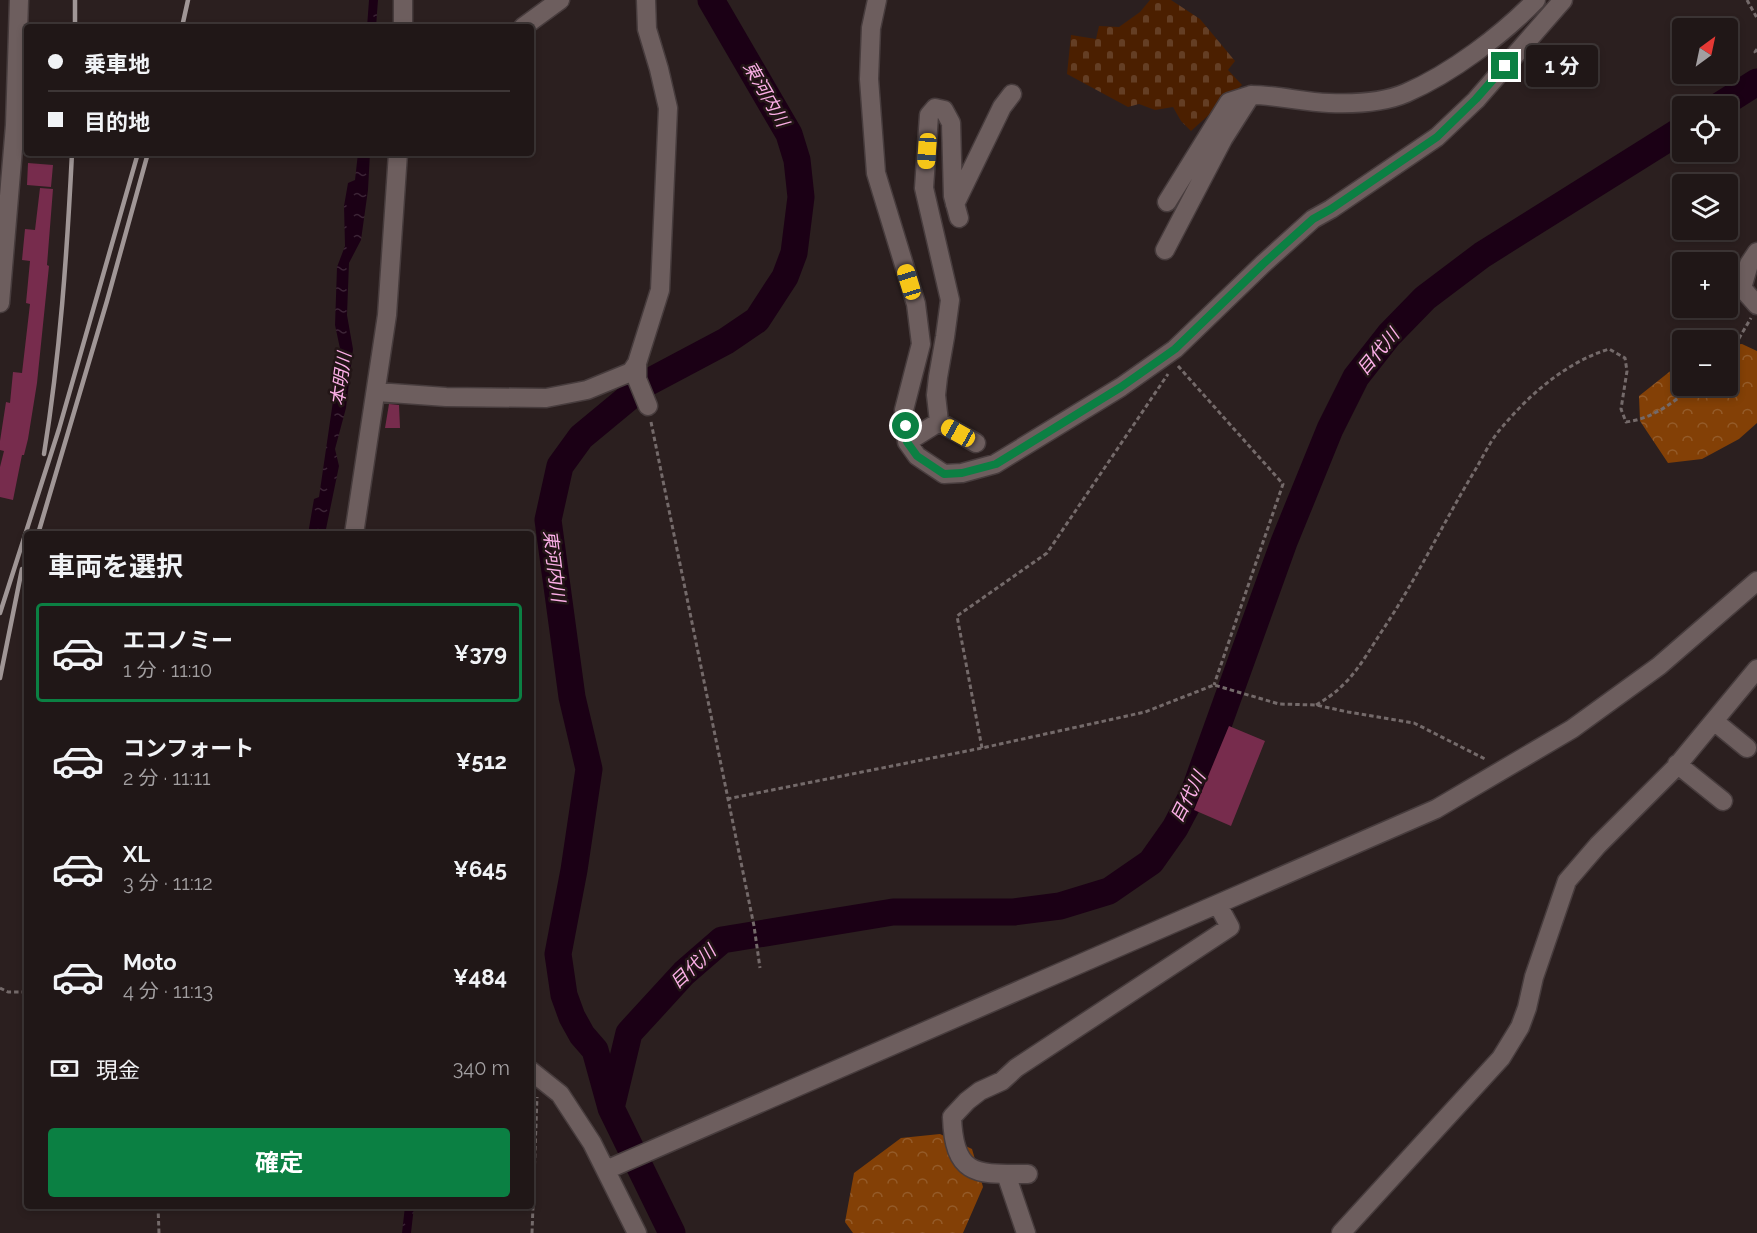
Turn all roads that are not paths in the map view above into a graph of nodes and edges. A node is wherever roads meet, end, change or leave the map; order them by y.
1 (19, 0) edge
2 (403, 0) edge
3 (560, 0) edge
4 (646, 0) edge
5 (877, 0) edge
6 (1536, 0) edge
7 (1563, 0) edge
8 (403, 24) edge
9 (527, 24) edge
10 (9, 50) edge
11 (1012, 94) dead end
12 (1251, 95) junction
13 (21, 124) edge
14 (398, 156) edge
15 (1167, 202) dead end
16 (1165, 250) dead end
17 (1757, 252) edge
18 (0, 303) edge
19 (1755, 311) edge
20 (637, 371) junction
21 (377, 392) junction
22 (648, 406) road end
23 (939, 422) junction
24 (907, 442) junction
25 (976, 443) dead end
26 (354, 531) edge
27 (1757, 581) edge
28 (1757, 670) edge
29 (1714, 721) junction
30 (1747, 748) dead end
31 (1677, 764) junction
32 (1723, 801) dead end
33 (1218, 905) junction
34 (535, 1073) edge
35 (611, 1167) junction
36 (1006, 1174) junction
37 (1028, 1174) dead end
38 (637, 1233) edge
39 (1026, 1233) edge
40 (1341, 1233) edge

1 - 10 street
2 - 8 street
3 - 9 street
4 - 20 street
5 - 24 street
6 - 12 street
7 - 24 street
10 - 13 street
11 - 23 street
12 - 15 street
12 - 16 street
13 - 18 street
14 - 21 street
17 - 19 street
20 - 21 street
20 - 22 street
21 - 26 street
23 - 24 street
23 - 25 street
27 - 33 street
28 - 29 street
29 - 30 street
29 - 31 street
31 - 32 street
31 - 40 street
33 - 35 street
33 - 36 street
34 - 35 street
35 - 38 street
36 - 37 street
36 - 39 street

